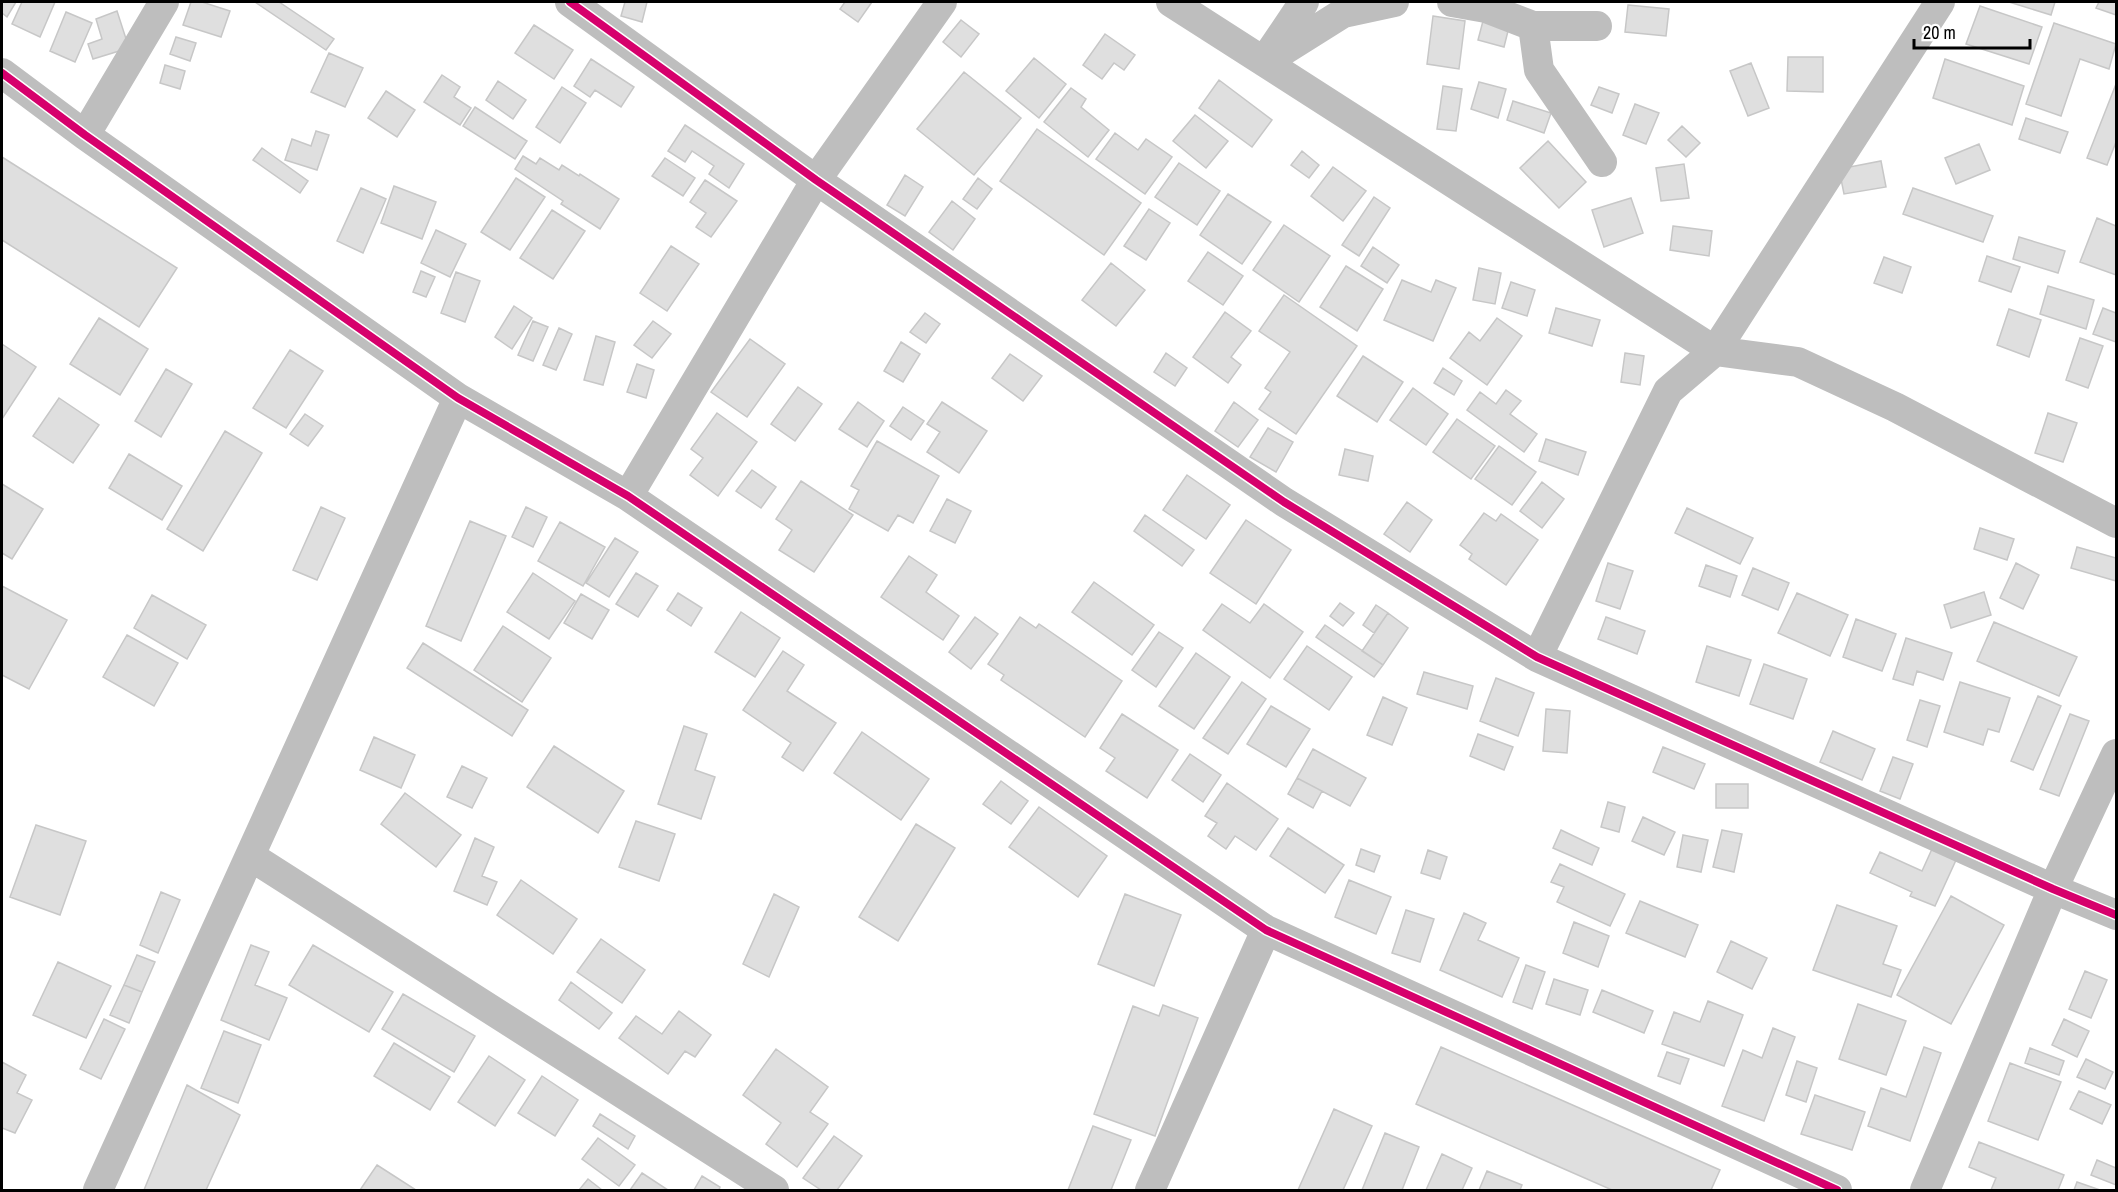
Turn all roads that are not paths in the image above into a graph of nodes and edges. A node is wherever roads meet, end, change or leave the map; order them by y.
1 (164, 2) edge
2 (570, 2) edge
3 (942, 2) edge
4 (1171, 2) edge
5 (1304, 2) edge
6 (1394, 2) edge
7 (1452, 2) edge
8 (1940, 2) edge
9 (1533, 26) junction
10 (1597, 26) dead end
11 (1264, 62) junction
12 (2, 74) edge
13 (86, 135) junction
14 (1602, 162) dead end
15 (816, 180) junction
16 (1715, 351) junction
17 (458, 398) junction
18 (628, 496) junction
19 (2116, 523) edge
20 (1537, 657) junction
21 (2116, 754) edge
22 (250, 856) junction
23 (2053, 889) junction
24 (2116, 915) edge
25 (1266, 930) junction
26 (98, 1191) edge
27 (774, 1191) edge
28 (1150, 1191) edge
29 (1837, 1191) edge
30 (1925, 1191) edge

1 - 13 street
2 - 15 street
3 - 15 street
4 - 11 street
5 - 11 street
6 - 11 street
7 - 9 street
8 - 16 street
9 - 10 street
9 - 14 street
11 - 16 street
12 - 13 street
13 - 17 street
15 - 18 street
15 - 20 street
16 - 19 street
16 - 20 street
17 - 18 street
17 - 22 street
18 - 25 street
20 - 23 street
21 - 23 street
22 - 26 street
22 - 27 street
23 - 24 street
23 - 30 street
25 - 28 street
25 - 29 street

